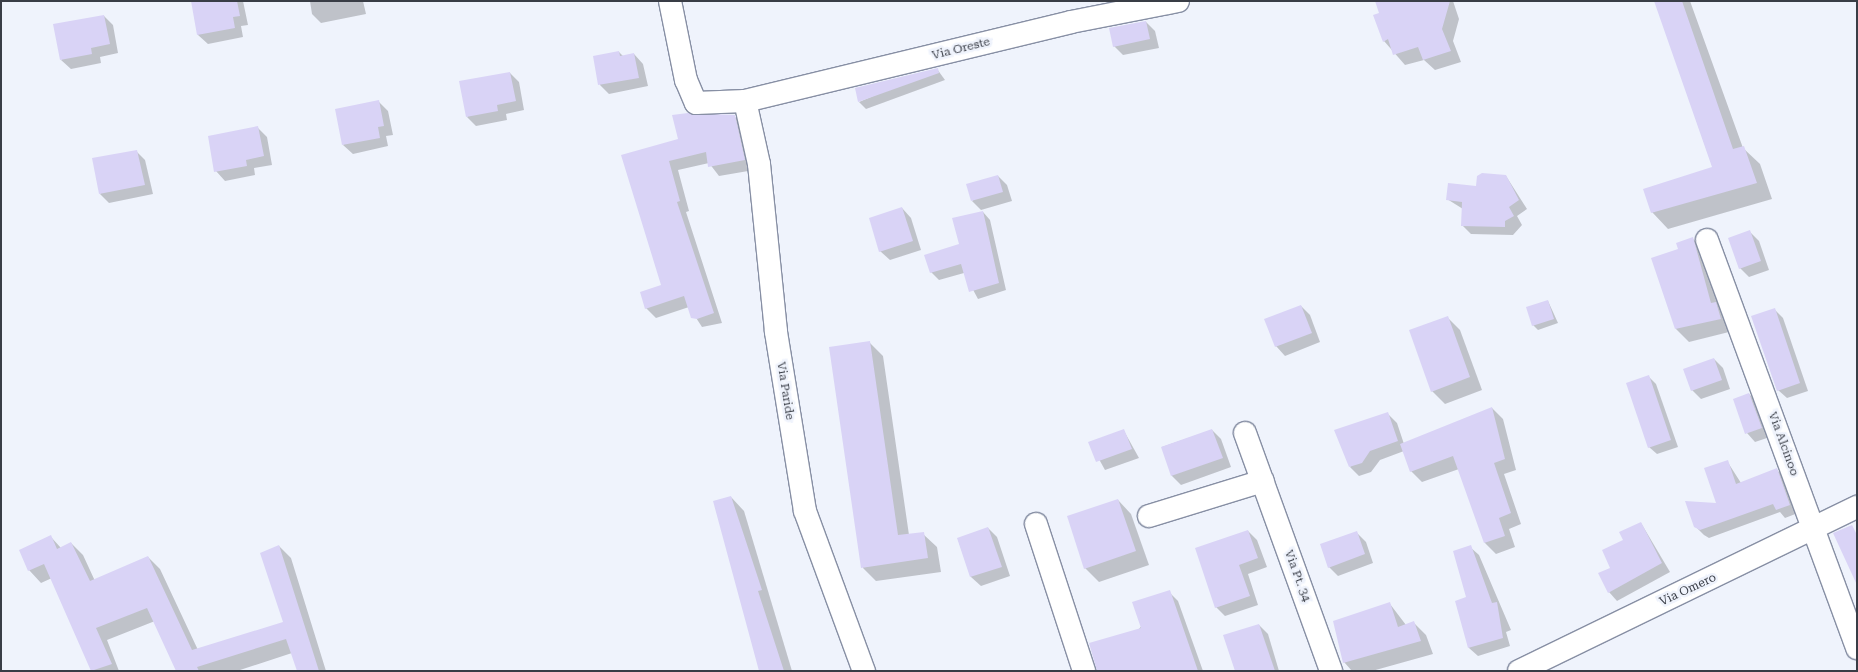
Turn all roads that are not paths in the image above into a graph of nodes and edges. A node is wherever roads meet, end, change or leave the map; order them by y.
1 (670, 1) edge
2 (1178, 1) edge
3 (1078, 11) edge
4 (745, 102) junction
5 (1708, 240) dead end
6 (1245, 433) dead end
7 (1263, 482) junction
8 (1857, 507) edge
9 (1149, 516) dead end
10 (1036, 524) dead end
11 (1814, 529) junction
12 (1857, 648) edge
13 (1550, 664) edge
14 (864, 671) edge
15 (1084, 671) edge
16 (1331, 671) edge
17 (1519, 671) edge

1 - 4 street, Via Oreste
2 - 3 street, Via Oreste
3 - 4 street, Via Oreste
4 - 14 street, Via Paride
5 - 11 street, Via Alcinoo
6 - 7 street, Via Pt. 34
7 - 9 street
7 - 16 street, Via Pt. 34
8 - 11 street, Via Omero
10 - 15 street
11 - 12 street, Via Alcinoo
11 - 13 street, Via Omero
13 - 17 street, Via Omero

